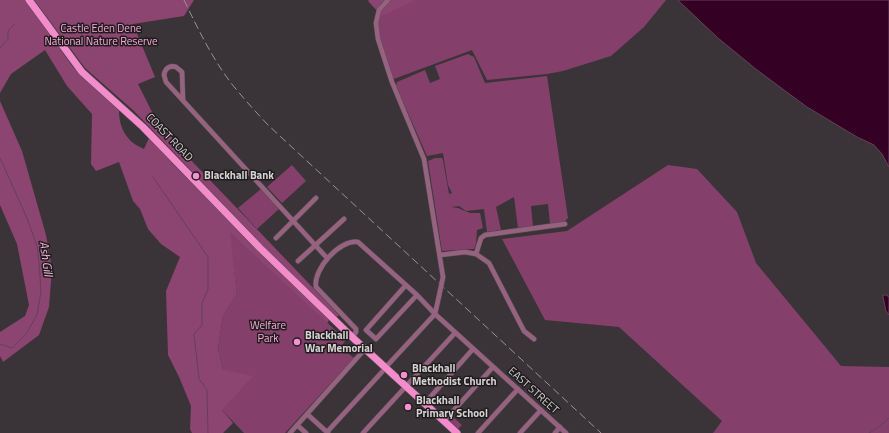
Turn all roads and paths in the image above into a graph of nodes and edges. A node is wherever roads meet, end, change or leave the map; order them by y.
1 (29, 0) edge
2 (388, 0) edge
3 (183, 100) junction
4 (316, 198) dead end
5 (344, 219) dead end
6 (293, 220) junction
7 (565, 224) dead end
8 (276, 238) dead end
9 (315, 245) junction
10 (476, 254) junction
11 (440, 255) junction
12 (327, 258) junction
13 (298, 261) dead end
14 (406, 285) junction
15 (417, 294) junction
16 (435, 314) junction
17 (455, 333) junction
18 (352, 337) junction
19 (534, 339) dead end
20 (365, 349) junction
21 (473, 349) junction
22 (493, 367) junction
23 (384, 370) junction
24 (406, 387) junction
25 (518, 389) junction
26 (425, 403) junction
27 (541, 410) junction
28 (307, 414) junction
29 (444, 421) junction
30 (297, 425) junction
31 (560, 428) junction
32 (454, 432) edge
33 (290, 433) edge
34 (306, 433) edge
35 (328, 433) edge
36 (363, 433) edge
37 (478, 433) edge
38 (520, 433) edge
39 (555, 433) edge
40 (566, 433) edge

1 - 18 main road, COAST ROAD
2 - 11 street
3 - 3 street
3 - 6 street
4 - 6 street
5 - 9 street
6 - 8 street
6 - 9 street
7 - 10 street
9 - 12 street
9 - 13 street
10 - 11 street
10 - 19 street
11 - 16 street, bridge
12 - 14 street, EAST STREET
12 - 18 street
14 - 15 street, EAST STREET
14 - 15 street
15 - 16 street, EAST STREET
16 - 17 street, EAST STREET
16 - 23 street
17 - 21 street, EAST STREET
17 - 24 street
18 - 20 main road, COAST ROAD
20 - 23 main road, COAST ROAD
20 - 28 street
21 - 22 street, EAST STREET
21 - 26 street
22 - 25 street, EAST STREET
22 - 29 street
23 - 24 main road, COAST ROAD
23 - 35 street
24 - 26 main road, COAST ROAD
24 - 36 street
25 - 27 street, EAST STREET
25 - 37 street
26 - 29 main road, COAST ROAD
27 - 31 street, EAST STREET
27 - 38 street
28 - 30 street
28 - 35 street
29 - 32 main road, COAST ROAD
30 - 33 street
30 - 34 street
31 - 39 street
31 - 40 street, EAST STREET

